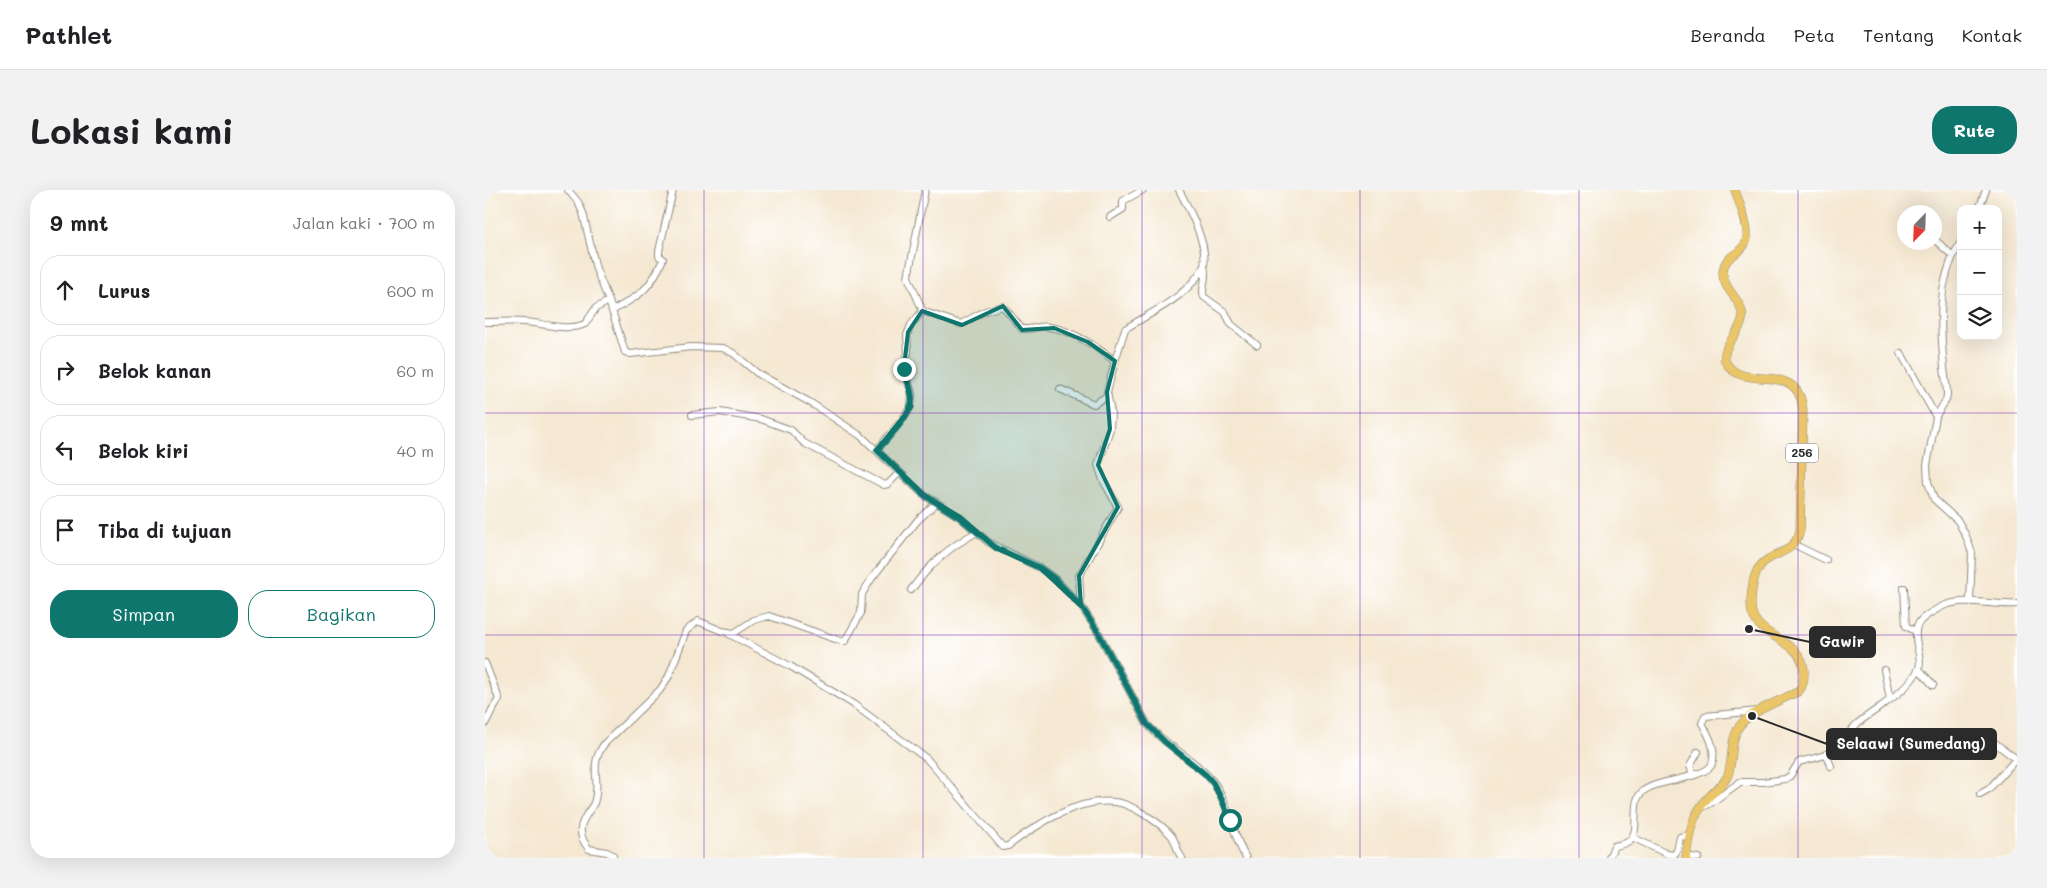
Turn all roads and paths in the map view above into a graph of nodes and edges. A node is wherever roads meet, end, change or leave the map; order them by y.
1 (568, 190) edge
2 (673, 190) edge
3 (925, 190) edge
4 (1143, 190) edge
5 (1179, 190) edge
6 (1735, 190) edge
7 (1986, 190) edge
8 (1980, 205) edge
9 (1110, 217) dead end
10 (1942, 246) edge
11 (1957, 249) edge
12 (1953, 256) junction
13 (1204, 266) junction
14 (609, 301) junction
15 (612, 311) junction
16 (922, 311) junction
17 (485, 322) edge
18 (1257, 345) dead end
19 (1901, 353) dead end
20 (1115, 361) junction
21 (1060, 389) dead end
22 (1107, 396) junction
23 (692, 414) dead end
24 (1935, 416) junction
25 (877, 450) junction
26 (899, 473) junction
27 (936, 503) junction
28 (977, 532) junction
29 (1793, 544) junction
30 (1826, 560) dead end
31 (1905, 588) dead end
32 (911, 590) dead end
33 (1970, 602) junction
34 (2017, 604) edge
35 (1081, 606) junction
36 (1915, 631) junction
37 (728, 633) junction
38 (485, 663) edge
39 (1919, 669) junction
40 (1883, 670) dead end
41 (1933, 685) dead end
42 (1890, 699) junction
43 (1761, 711) junction
44 (485, 724) edge
45 (1961, 746) dead end
46 (1698, 752) dead end
47 (1826, 754) junction
48 (2016, 758) edge
49 (2010, 764) junction
50 (1831, 766) dead end
51 (2017, 770) edge
52 (1693, 775) junction
53 (1981, 794) dead end
54 (1698, 809) junction
55 (1689, 834) junction
56 (1632, 837) junction
57 (1245, 857) edge
58 (1686, 857) edge
59 (612, 858) edge
60 (1182, 858) edge
61 (1609, 858) edge
62 (1698, 858) edge

1 - 14 street
2 - 15 street
3 - 16 street
4 - 9 street
5 - 13 street
6 - 29 main road, 256
7 - 8 street
10 - 12 street
11 - 12 street
12 - 24 street
13 - 18 street
13 - 20 street
14 - 15 street
14 - 17 street
15 - 25 street
16 - 20 street
16 - 25 street
19 - 24 street
20 - 22 street
21 - 22 street
22 - 35 street
23 - 26 street
24 - 33 street
25 - 26 street
26 - 27 street
27 - 28 street
27 - 37 street
28 - 32 street
28 - 35 street
29 - 30 street
29 - 43 main road
31 - 36 street
33 - 34 street
33 - 36 street
35 - 57 street
36 - 39 street
37 - 59 street
37 - 60 street
38 - 44 street
39 - 41 street
39 - 42 street
40 - 42 street
42 - 47 street
43 - 52 street
43 - 54 main road
45 - 48 street
46 - 52 street
47 - 50 street
47 - 54 street
48 - 49 street
49 - 51 street
49 - 53 street
52 - 56 street
54 - 55 main road
55 - 56 street
55 - 58 main road
56 - 61 street
58 - 62 street

